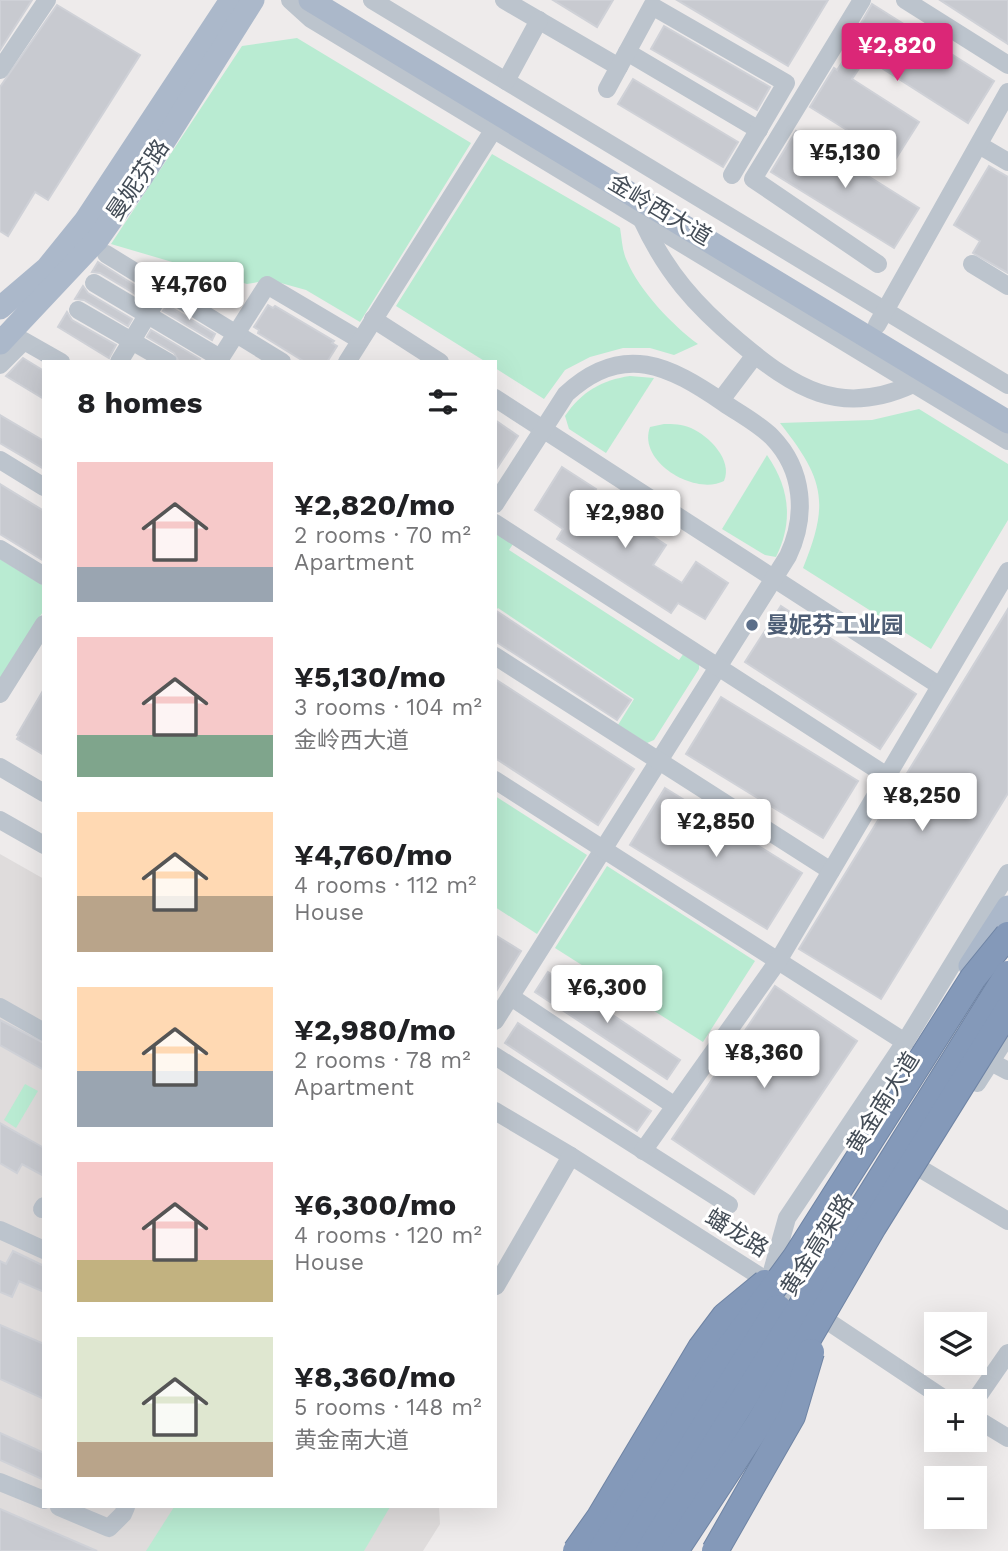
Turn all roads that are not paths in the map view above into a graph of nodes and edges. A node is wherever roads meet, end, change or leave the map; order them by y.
1 (47, 0) edge
2 (231, 0) edge
3 (253, 0) edge
4 (280, 0) edge
5 (290, 0) edge
6 (340, 0) edge
7 (372, 0) edge
8 (504, 0) edge
9 (862, 0) edge
10 (905, 0) edge
11 (311, 10) edge
12 (539, 20) junction
13 (623, 60) junction
14 (1008, 65) edge
15 (0, 70) edge
16 (506, 81) junction
17 (607, 89) dead end
18 (1008, 92) edge
19 (498, 122) junction
20 (759, 130) junction
21 (979, 145) junction
22 (1008, 162) edge
23 (732, 175) dead end
24 (642, 220) junction
25 (106, 254) dead end
26 (878, 264) dead end
27 (972, 264) dead end
28 (94, 283) dead end
29 (1008, 286) edge
30 (163, 289) junction
31 (0, 308) edge
32 (78, 310) dead end
33 (147, 315) junction
34 (881, 318) junction
35 (373, 319) junction
36 (236, 334) junction
37 (360, 340) junction
38 (131, 341) junction
39 (0, 343) edge
40 (755, 355) junction
41 (57, 360) edge
42 (120, 360) edge
43 (164, 360) edge
44 (219, 360) edge
45 (279, 360) edge
46 (348, 360) edge
47 (437, 360) edge
48 (0, 365) edge
49 (913, 384) junction
50 (1008, 385) edge
51 (497, 399) edge
52 (721, 400) junction
53 (1008, 405) edge
54 (1008, 422) edge
55 (542, 429) junction
56 (1008, 441) edge
57 (0, 460) edge
58 (42, 485) edge
59 (497, 501) edge
60 (497, 524) edge
61 (0, 549) edge
62 (1008, 571) edge
63 (42, 575) edge
64 (773, 579) junction
65 (42, 627) edge
66 (497, 657) edge
67 (718, 667) junction
68 (940, 687) junction
69 (0, 694) edge
70 (660, 761) junction
71 (0, 767) edge
72 (887, 776) junction
73 (497, 781) edge
74 (42, 792) edge
75 (0, 820) edge
76 (42, 842) edge
77 (605, 850) junction
78 (831, 871) junction
79 (1008, 873) edge
80 (1008, 907) edge
81 (1005, 934) edge
82 (778, 961) junction
83 (1008, 974) edge
84 (1008, 996) edge
85 (511, 997) junction
86 (0, 1007) edge
87 (1008, 1010) edge
88 (497, 1018) edge
89 (42, 1031) edge
90 (1008, 1035) edge
91 (905, 1042) junction
92 (497, 1057) edge
93 (992, 1062) junction
94 (1008, 1071) edge
95 (890, 1092) junction
96 (675, 1106) junction
97 (497, 1112) edge
98 (929, 1119) junction
99 (643, 1151) junction
100 (571, 1156) junction
101 (921, 1169) junction
102 (729, 1205) dead end
103 (1008, 1221) edge
104 (0, 1230) edge
105 (42, 1249) edge
106 (796, 1257) junction
107 (769, 1282) junction
108 (497, 1284) edge
109 (833, 1293) junction
110 (806, 1306) junction
111 (1008, 1353) edge
112 (930, 1389) edge
113 (983, 1389) edge
114 (987, 1425) edge
115 (1008, 1438) edge
116 (0, 1482) edge
117 (42, 1499) edge
118 (61, 1508) edge
119 (126, 1508) edge
120 (576, 1551) edge
121 (601, 1551) edge
122 (610, 1551) edge
123 (627, 1551) edge
124 (649, 1551) edge
125 (675, 1551) edge
126 (715, 1551) edge

1 - 15 street
2 - 31 main road, 曼妮芬路
3 - 39 main road, 曼妮芬路
4 - 11 street
5 - 11 street
6 - 34 main road, 金岭西大道
7 - 16 street
8 - 12 street
9 - 26 street
10 - 14 street
11 - 19 main road, 金岭西大道
12 - 13 street
12 - 16 street
13 - 17 street
13 - 20 street
13 - 20 street
16 - 34 street
18 - 21 street
19 - 24 street
19 - 35 street
19 - 54 main road, 金岭西大道
20 - 23 street
21 - 22 street
21 - 34 street
24 - 40 street
24 - 49 street
25 - 30 street
27 - 29 street
28 - 33 street
30 - 33 street
30 - 36 street
32 - 38 street
33 - 38 street
33 - 44 street
34 - 50 street
34 - 53 main road, 金岭西大道
35 - 37 street
35 - 47 street
36 - 37 street
36 - 44 street
36 - 45 street
37 - 46 street
38 - 42 street
38 - 43 street
40 - 49 street
40 - 52 street
41 - 48 street
49 - 56 street
51 - 55 street
52 - 55 street
52 - 64 street
55 - 59 street
55 - 64 street
57 - 58 street
60 - 67 street
61 - 63 street
62 - 68 street
64 - 67 street
64 - 68 street
65 - 69 street
66 - 70 street
67 - 70 street
67 - 72 street
68 - 72 street
70 - 77 street
70 - 78 street
71 - 74 street
72 - 78 street
73 - 77 street
75 - 76 street
77 - 82 street
77 - 85 street
78 - 82 street
79 - 91 street
80 - 81 main road, 黄金南大道
81 - 95 main road, 黄金南大道
81 - 106 highway, bridge
81 - 123 highway, 黄金高架路, bridge
82 - 91 street
82 - 96 street
83 - 124 highway, 黄金高架路, bridge
84 - 98 main road, 黄金南大道
85 - 88 street
85 - 96 street
86 - 89 street
87 - 109 highway, bridge
90 - 93 street
91 - 107 street
92 - 99 street
93 - 94 street
93 - 101 street
95 - 98 main road
95 - 107 main road, 黄金南大道
96 - 99 street
97 - 100 street, 蟠龙路
98 - 110 main road, 黄金南大道
99 - 102 street
100 - 107 street, 蟠龙路
100 - 108 street
101 - 103 street
101 - 110 street
104 - 105 street
106 - 120 highway, bridge
106 - 121 highway, bridge
107 - 110 street, 蟠龙路
107 - 122 main road, 黄金南大道
109 - 125 highway, bridge
109 - 126 highway, bridge
110 - 112 street, 蟠龙路
110 - 124 main road, 黄金南大道
111 - 113 street
114 - 115 street
116 - 117 street
118 - 119 street

